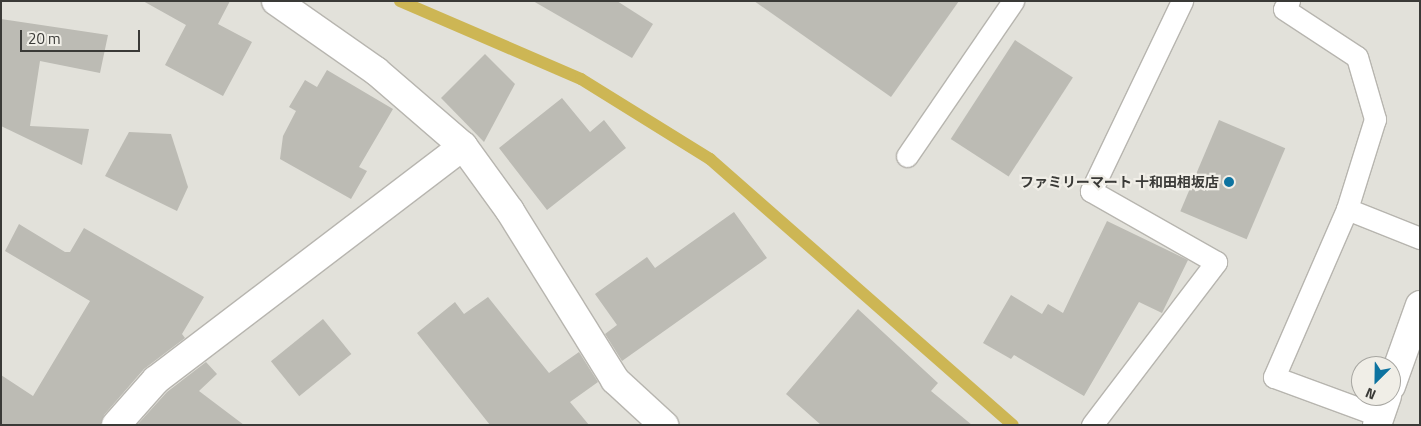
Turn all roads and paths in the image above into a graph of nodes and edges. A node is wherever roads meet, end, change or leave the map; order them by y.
1 (1013, 1) edge
2 (1182, 1) edge
3 (1289, 1) edge
4 (286, 4) edge
5 (463, 146) junction
6 (906, 156) dead end
7 (1347, 209) junction
8 (1420, 238) edge
9 (1420, 305) edge
10 (1401, 358) edge
11 (1382, 412) edge
12 (116, 425) edge
13 (664, 425) edge
14 (1092, 425) edge

1 - 6 lane
2 - 14 lane
3 - 7 lane
4 - 5 street
5 - 12 street
5 - 13 street
7 - 8 lane
7 - 11 lane
9 - 10 street

